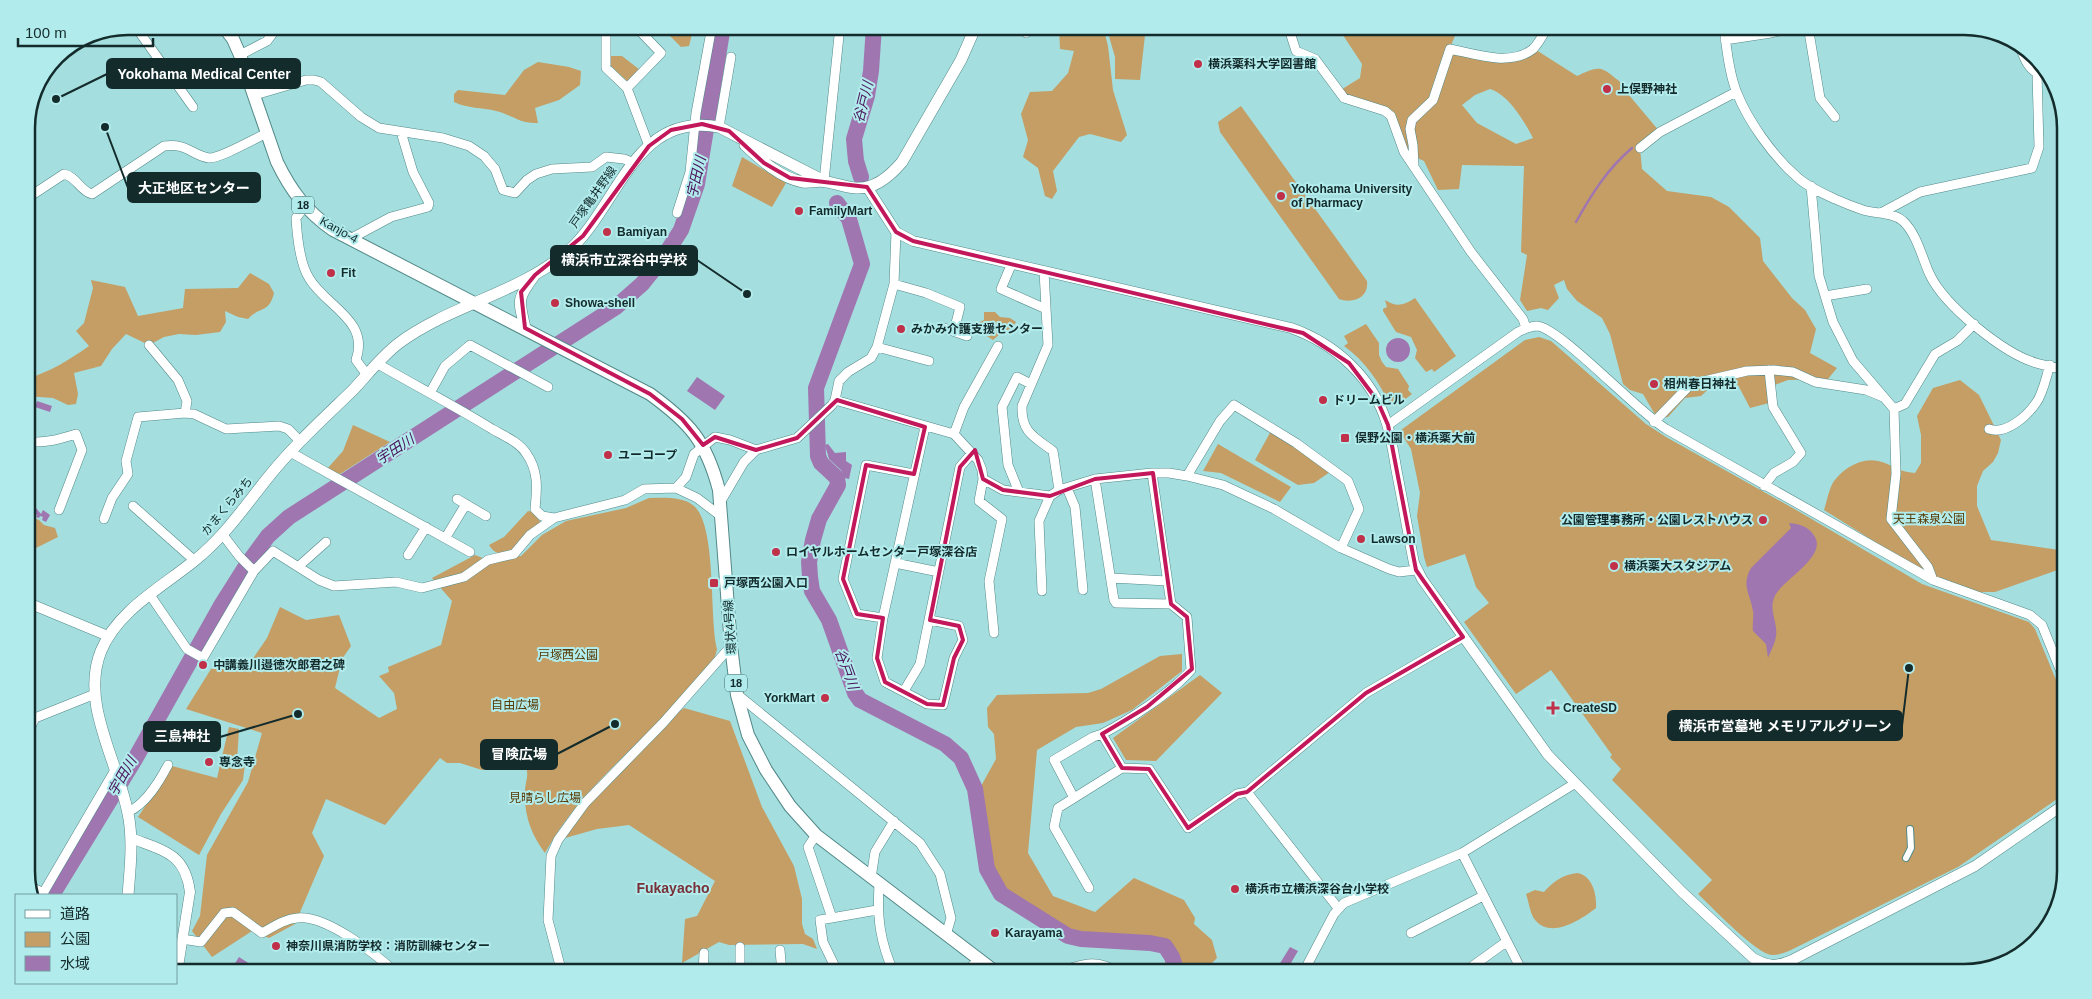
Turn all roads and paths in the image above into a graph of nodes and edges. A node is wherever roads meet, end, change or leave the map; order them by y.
1 (141, 35) edge
2 (230, 35) edge
3 (272, 35) edge
4 (606, 35) edge
5 (643, 35) edge
6 (711, 35) edge
7 (837, 35) edge
8 (972, 35) edge
9 (1291, 35) edge
10 (1542, 35) edge
11 (1725, 35) edge
12 (1758, 35) edge
13 (1810, 35) edge
14 (1725, 40) junction
15 (240, 55) junction
16 (731, 57) dead end
17 (2025, 58) edge
18 (2037, 73) joint
19 (627, 88) junction
20 (1736, 92) junction
21 (256, 95) junction
22 (193, 107) dead end
23 (1835, 116) dead end
24 (699, 124) junction
25 (717, 126) junction
26 (401, 132) junction
27 (268, 133) junction
28 (649, 146) junction
29 (1640, 148) dead end
30 (634, 164) junction
31 (1414, 166) junction
32 (824, 181) junction
33 (1811, 186) junction
34 (867, 187) junction
35 (35, 193) edge
36 (305, 206) junction
37 (677, 213) dead end
38 (1881, 213) junction
39 (896, 232) junction
40 (352, 238) junction
41 (1012, 263) junction
42 (1044, 271) junction
43 (535, 274) junction
44 (894, 284) junction
45 (1867, 289) dead end
46 (1825, 296) junction
47 (474, 302) junction
48 (1046, 309) junction
49 (1974, 324) junction
50 (525, 328) junction
51 (941, 328) dead end
52 (1526, 328) junction
53 (954, 331) junction
54 (967, 336) dead end
55 (150, 345) dead end
56 (998, 346) dead end
57 (877, 347) junction
58 (929, 361) dead end
59 (378, 364) junction
60 (2050, 366) junction
61 (2057, 368) edge
62 (1769, 370) junction
63 (367, 375) junction
64 (1031, 384) junction
65 (548, 387) dead end
66 (430, 393) junction
67 (1883, 398) junction
68 (835, 400) junction
69 (1894, 409) junction
70 (185, 413) junction
71 (1654, 422) junction
72 (1388, 425) junction
73 (925, 426) junction
74 (1989, 429) dead end
75 (954, 434) junction
76 (300, 441) junction
77 (35, 442) edge
78 (703, 445) junction
79 (756, 450) junction
80 (290, 452) junction
81 (972, 453) junction
82 (1152, 473) junction
83 (914, 474) junction
84 (1187, 476) junction
85 (983, 479) junction
86 (1095, 479) junction
87 (1764, 486) junction
88 (676, 488) junction
89 (1063, 489) junction
90 (1019, 492) junction
91 (1050, 496) junction
92 (721, 501) junction
93 (133, 506) dead end
94 (59, 510) dead end
95 (486, 516) dead end
96 (723, 517) junction
97 (554, 518) junction
98 (104, 519) dead end
99 (426, 527) junction
100 (223, 535) junction
101 (446, 538) junction
102 (326, 542) dead end
103 (1341, 548) junction
104 (470, 552) dead end
105 (408, 556) dead end
106 (195, 561) junction
107 (895, 562) junction
108 (298, 566) junction
109 (252, 569) junction
110 (1416, 570) junction
111 (939, 572) junction
112 (1111, 578) junction
113 (1933, 580) junction
114 (1167, 581) junction
115 (1082, 590) dead end
116 (1042, 591) dead end
117 (150, 595) junction
118 (1171, 604) junction
119 (35, 606) edge
120 (883, 618) junction
121 (930, 620) junction
122 (994, 632) dead end
123 (108, 636) junction
124 (1463, 637) junction
125 (731, 646) junction
126 (2057, 661) edge
127 (904, 692) junction
128 (95, 694) junction
129 (737, 695) junction
130 (35, 718) edge
131 (1102, 734) junction
132 (168, 765) dead end
133 (1122, 768) junction
134 (116, 772) junction
135 (1574, 784) junction
136 (1247, 792) junction
137 (1074, 798) junction
138 (2057, 809) edge
139 (128, 812) junction
140 (894, 821) junction
141 (1910, 829) dead end
142 (816, 835) junction
143 (131, 838) junction
144 (1462, 853) junction
145 (1906, 858) dead end
146 (875, 881) junction
147 (1089, 888) dead end
148 (43, 894) edge
149 (128, 894) edge
150 (1483, 896) junction
151 (1338, 908) junction
152 (877, 910) junction
153 (832, 918) junction
154 (1411, 933) dead end
155 (946, 935) junction
156 (182, 939) junction
157 (1506, 942) junction
158 (740, 947) dead end
159 (780, 950) dead end
160 (704, 953) dead end
161 (979, 960) junction
162 (832, 963) edge
163 (178, 964) edge
164 (385, 964) edge
165 (560, 964) edge
166 (703, 964) edge
167 (740, 964) edge
168 (781, 964) edge
169 (890, 964) edge
170 (974, 964) edge
171 (985, 964) edge
172 (1083, 964) edge
173 (1097, 964) edge
174 (1308, 964) edge
175 (1475, 964) edge
176 (1518, 964) edge
177 (1764, 964) edge
178 (1783, 964) edge

1 - 22 street
2 - 15 main road, Kanjo-4 / 18
3 - 15 street
4 - 19 street
5 - 19 street
6 - 24 street
7 - 32 street
8 - 34 main road
9 - 31 street
10 - 31 street
11 - 14 street
12 - 14 street
13 - 23 street
14 - 20 street
15 - 21 main road, Kanjo-4 / 18
16 - 25 street
17 - 18 street
18 - 38 street
19 - 28 street
20 - 29 street
20 - 33 street
21 - 26 street
21 - 27 main road, Kanjo-4 / 18
24 - 25 main road, 戸塚亀井野線
24 - 28 main road, 戸塚亀井野線
24 - 37 street
25 - 32 main road, 戸塚亀井野線
26 - 30 street
26 - 40 street
27 - 35 street
27 - 36 main road, Kanjo-4 / 18
28 - 30 main road, 戸塚亀井野線
30 - 43 main road, 戸塚亀井野線
31 - 52 street
32 - 34 main road, 戸塚亀井野線
33 - 38 street
33 - 46 street
34 - 39 street
36 - 40 main road, Kanjo-4 / 18
36 - 63 street
38 - 49 street
39 - 41 street
39 - 44 street
40 - 47 main road, Kanjo-4 / 18
41 - 42 street
41 - 48 street
42 - 48 street
42 - 72 street
43 - 47 main road, 戸塚亀井野線
43 - 50 main road
44 - 53 street
44 - 57 street
45 - 46 street
46 - 67 street
47 - 50 main road, 環状4号線 / 18
47 - 59 main road, かまくらみち
48 - 64 street
49 - 60 street
49 - 69 street
50 - 78 main road, 環状4号線 / 18
51 - 53 street
52 - 71 street
52 - 72 street
53 - 54 street
55 - 70 street
56 - 75 street
57 - 58 street
57 - 68 street
59 - 63 main road, かまくらみち
59 - 66 street
60 - 61 street
60 - 74 street
62 - 67 street
62 - 71 street
62 - 87 street
63 - 76 main road, かまくらみち
64 - 89 street
64 - 90 street
65 - 66 street
66 - 97 street
67 - 69 street
68 - 73 street
68 - 79 street
69 - 113 street
70 - 76 street
70 - 98 street
71 - 87 street
72 - 110 street
73 - 75 street
73 - 83 street
75 - 81 street
76 - 80 main road, かまくらみち
77 - 94 street
78 - 79 street
78 - 88 street
78 - 92 main road, 環状4号線 / 18
79 - 92 street
80 - 99 street
80 - 100 main road, かまくらみち
81 - 85 street
81 - 111 street
82 - 84 street
82 - 86 street
82 - 114 street
83 - 107 street
83 - 120 street
84 - 103 street
84 - 103 street
85 - 90 street
85 - 122 street
86 - 89 street
86 - 112 street
87 - 113 street
88 - 96 street
88 - 97 street
89 - 91 street
89 - 115 street
90 - 91 street
91 - 116 street
92 - 96 main road, 環状4号線 / 18
93 - 106 street
95 - 101 street
96 - 125 main road, 環状4号線 / 18
97 - 108 street
99 - 101 street
99 - 105 street
100 - 106 main road, かまくらみち
100 - 109 street
101 - 104 street
102 - 108 street
103 - 110 street
106 - 117 main road, かまくらみち
107 - 111 street
107 - 120 street
108 - 109 street
109 - 117 street
110 - 124 street
111 - 121 street
112 - 114 street
112 - 118 street
113 - 126 street
114 - 118 street
117 - 123 main road, かまくらみち
118 - 131 street
119 - 123 street
120 - 127 street
121 - 127 street
121 - 127 street
123 - 128 main road, かまくらみち
124 - 135 street
124 - 136 street
125 - 129 main road, 環状4号線 / 18
125 - 165 street
128 - 130 street
128 - 134 main road, かまくらみち
129 - 140 street
129 - 142 main road, 環状4号線 / 18
131 - 133 street
131 - 137 street
132 - 139 street
133 - 136 street
133 - 137 street
134 - 139 main road, かまくらみち
134 - 148 street
135 - 144 street
135 - 177 street
136 - 151 street
137 - 147 street
138 - 178 street
139 - 143 main road
140 - 146 street
140 - 155 street
141 - 145 street
142 - 146 main road, 環状4号線 / 18
142 - 153 street
143 - 149 main road
143 - 156 street
144 - 150 street
144 - 151 street
146 - 152 street
146 - 155 main road, 環状4号線 / 18
150 - 154 street
150 - 157 street
151 - 174 street
152 - 153 street
152 - 169 street
153 - 162 street
155 - 161 main road, 環状4号線 / 18
156 - 163 street
156 - 164 street
157 - 175 street
157 - 176 street
158 - 167 street
159 - 168 street
160 - 166 street
161 - 170 street
161 - 171 main road, 環状4号線 / 18
172 - 173 street

